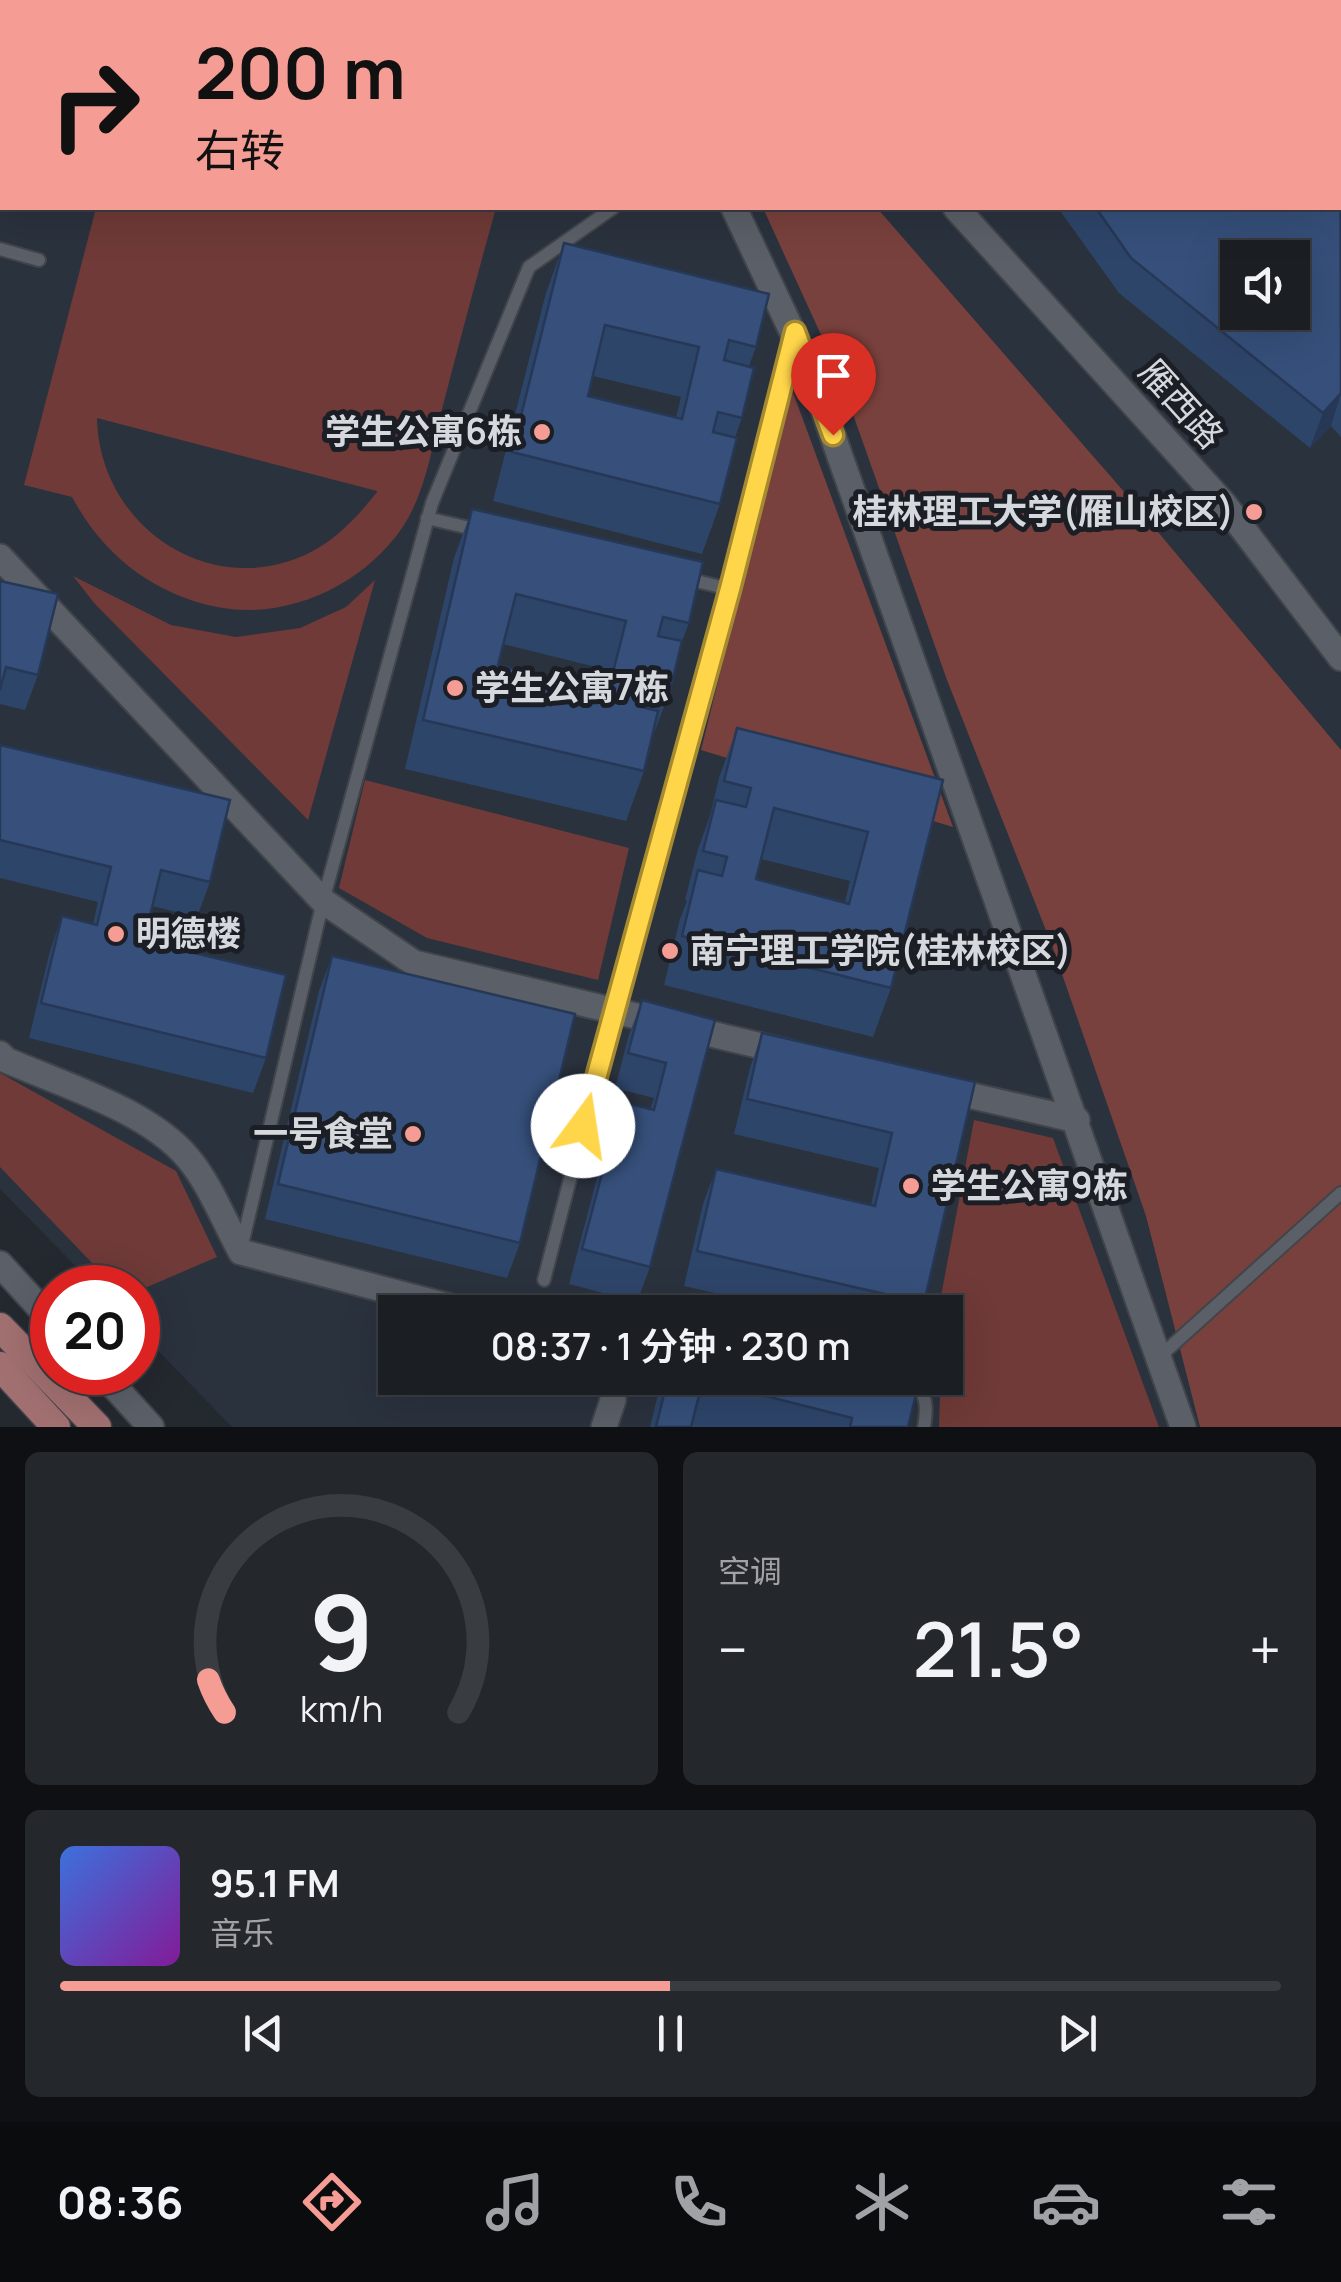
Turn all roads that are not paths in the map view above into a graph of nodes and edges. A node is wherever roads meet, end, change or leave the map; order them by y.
1 (609, 210) edge
2 (735, 210) edge
3 (958, 210) edge
4 (0, 250) edge
5 (39, 260) dead end
6 (795, 332) junction
7 (427, 518) junction
8 (484, 531) edge
9 (0, 557) edge
10 (673, 576) edge
11 (730, 589) junction
12 (1341, 658) edge
13 (323, 901) junction
14 (612, 1011) junction
15 (0, 1054) edge
16 (806, 1056) edge
17 (922, 1084) edge
18 (1077, 1120) junction
19 (1341, 1193) edge
20 (241, 1252) junction
21 (0, 1264) edge
22 (544, 1280) dead end
23 (405, 1295) edge
24 (30, 1296) edge
25 (0, 1327) edge
26 (1157, 1359) junction
27 (0, 1366) edge
28 (122, 1395) edge
29 (613, 1395) edge
30 (923, 1395) edge
31 (56, 1427) edge
32 (97, 1427) edge
33 (152, 1427) edge
34 (604, 1427) edge
35 (924, 1427) edge
36 (1182, 1427) edge

1 - 7 lane
2 - 6 street
3 - 12 street, 雁西路
4 - 5 lane
6 - 11 lane
6 - 18 street
7 - 8 lane
7 - 13 lane
9 - 13 street
10 - 11 lane
11 - 14 lane
13 - 14 street
13 - 20 lane
14 - 16 street
14 - 22 lane
15 - 20 street
17 - 18 street
18 - 26 street
19 - 26 lane
20 - 23 street
21 - 24 street
25 - 32 main road
26 - 36 street
27 - 31 main road
28 - 33 street
29 - 34 street
30 - 35 lane

